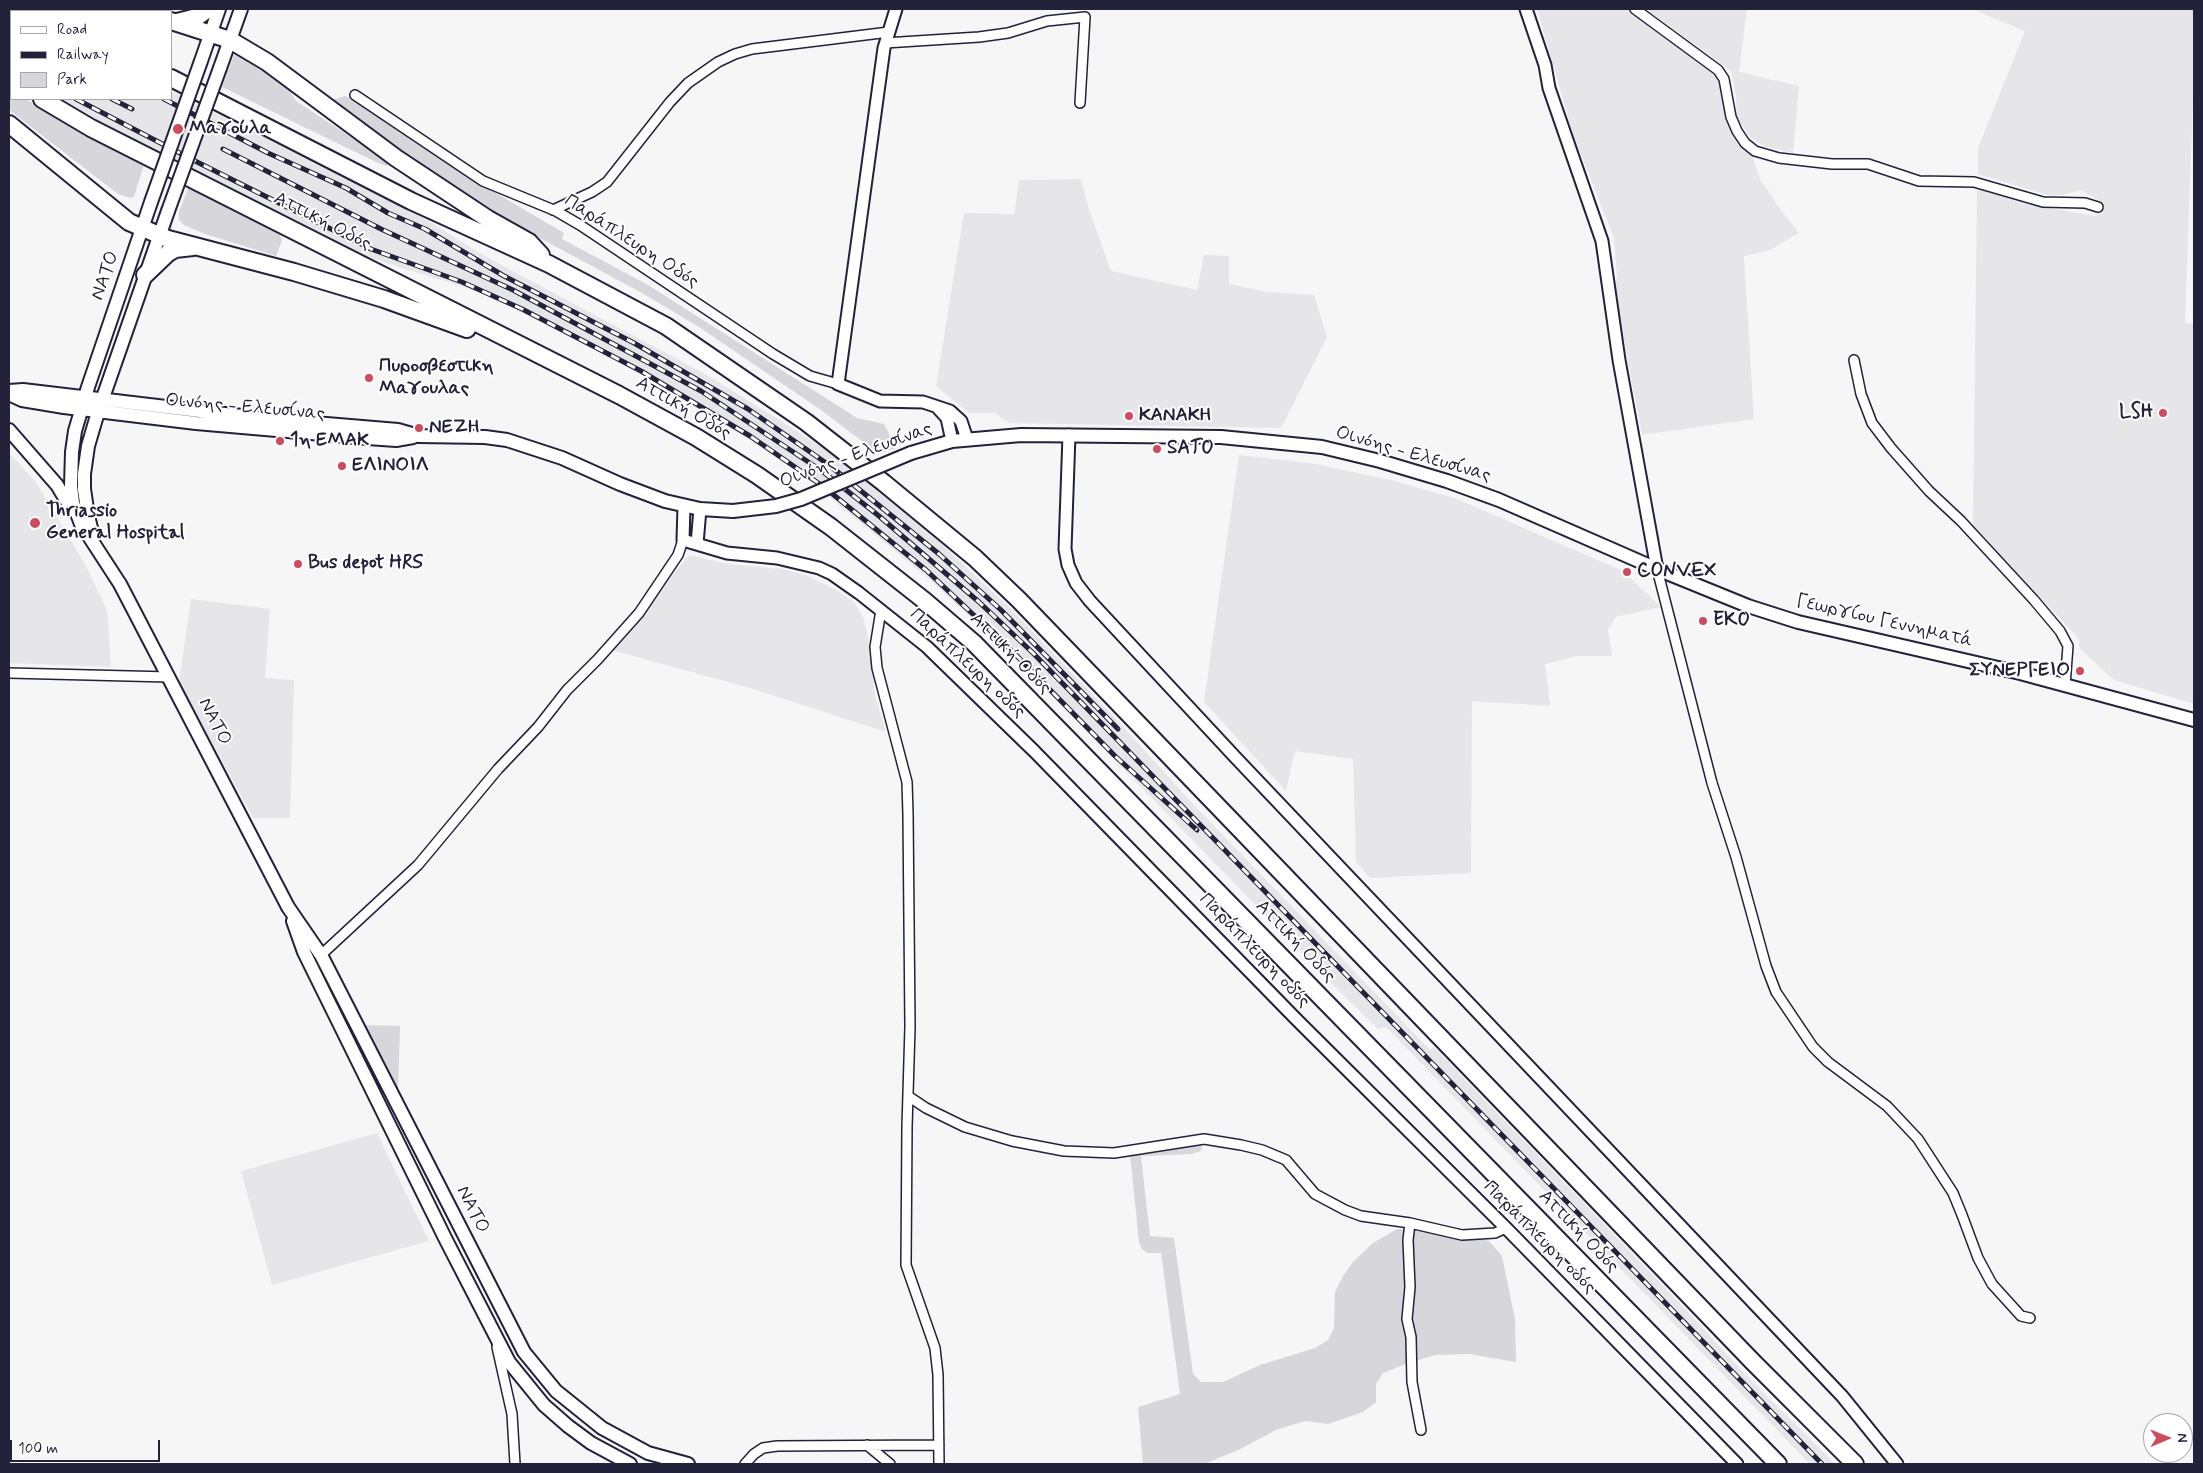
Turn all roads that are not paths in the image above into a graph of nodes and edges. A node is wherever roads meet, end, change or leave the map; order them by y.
1 (208, 9) edge
2 (219, 9) edge
3 (241, 9) edge
4 (896, 9) edge
5 (1526, 9) edge
6 (1635, 9) edge
7 (173, 21) edge
8 (211, 33) junction
9 (887, 38) junction
10 (230, 40) junction
11 (172, 79) edge
12 (355, 95) dead end
13 (44, 100) edge
14 (1080, 103) dead end
15 (9, 124) edge
16 (2098, 207) dead end
17 (553, 210) junction
18 (142, 228) junction
19 (159, 236) junction
20 (198, 247) junction
21 (549, 264) junction
22 (145, 275) junction
23 (1854, 360) dead end
24 (112, 371) junction
25 (571, 371) junction
26 (838, 384) junction
27 (9, 393) edge
28 (83, 403) junction
29 (130, 404) junction
30 (100, 406) junction
31 (936, 406) junction
32 (9, 430) edge
33 (1069, 435) junction
34 (419, 436) junction
35 (967, 439) junction
36 (952, 442) junction
37 (684, 506) junction
38 (700, 509) junction
39 (81, 524) junction
40 (682, 540) junction
41 (698, 544) junction
42 (102, 556) junction
43 (1657, 569) junction
44 (881, 610) junction
45 (9, 674) edge
46 (169, 677) junction
47 (2065, 685) junction
48 (2194, 720) edge
49 (288, 907) junction
50 (322, 956) junction
51 (908, 1096) junction
52 (1410, 1223) junction
53 (1506, 1228) junction
54 (2030, 1318) dead end
55 (496, 1339) junction
56 (1421, 1430) dead end
57 (867, 1445) junction
58 (939, 1445) junction
59 (515, 1464) edge
60 (630, 1464) edge
61 (688, 1464) edge
62 (745, 1464) edge
63 (890, 1464) edge
64 (939, 1464) edge
65 (1737, 1464) edge
66 (1778, 1464) edge
67 (1855, 1464) edge
68 (1897, 1464) edge

1 - 7 highway
2 - 8 main road, ΝΑΤΟ
3 - 10 main road, ΝΑΤΟ
4 - 9 street
5 - 43 street
6 - 16 street
7 - 8 highway
8 - 10 highway
8 - 18 main road, ΝΑΤΟ, bridge
9 - 14 street
9 - 17 street
9 - 26 street
10 - 19 main road, ΝΑΤΟ, bridge
10 - 21 highway
11 - 21 highway, Αττική Οδός
12 - 17 street, Παράπλευρη Οδός
13 - 25 highway, Αττική Οδός
15 - 18 highway
17 - 26 street, Παράπλευρη Οδός
18 - 19 highway
18 - 28 main road, ΝΑΤΟ
19 - 20 highway
19 - 22 main road, ΝΑΤΟ
20 - 22 highway
20 - 25 highway
21 - 67 highway, Αττική Οδός
22 - 24 main road, ΝΑΤΟ
23 - 47 street
24 - 29 main road
24 - 30 main road, ΝΑΤΟ
25 - 66 highway, Αττική Οδός
26 - 31 street
27 - 28 main road
28 - 30 main road
28 - 39 main road, ΝΑΤΟ
29 - 30 main road, Οινόης - Ελευσίνας
29 - 34 main road, Οινόης - Ελευσίνας
30 - 34 main road, Οινόης - Ελευσίνας
30 - 42 main road, ΝΑΤΟ
31 - 35 street
31 - 36 street
32 - 39 main road
33 - 35 main road, Οινόης - Ελευσίνας
33 - 43 main road, Οινόης - Ελευσίνας
33 - 68 street
34 - 37 main road, Οινόης - Ελευσίνας
35 - 36 main road, Οινόης - Ελευσίνας
36 - 38 main road, Οινόης - Ελευσίνας, bridge
37 - 38 main road, Οινόης - Ελευσίνας
37 - 40 street
38 - 41 street
39 - 42 main road, ΝΑΤΟ
40 - 41 street, Παράπλευρη οδός
40 - 50 street
41 - 44 street, Παράπλευρη οδός
42 - 46 main road, ΝΑΤΟ
43 - 47 main road, Γεωργίου Γεννηματά
43 - 54 street
44 - 51 street
44 - 53 street, Παράπλευρη οδός
45 - 46 street
46 - 49 main road, ΝΑΤΟ
47 - 48 main road, Γεωργίου Γεννηματά
49 - 50 main road, ΝΑΤΟ
49 - 55 main road, ΝΑΤΟ
50 - 61 main road, ΝΑΤΟ
51 - 52 street
51 - 58 street
52 - 53 street
52 - 56 street
53 - 65 street, Παράπλευρη οδός
55 - 59 street
55 - 60 main road, ΝΑΤΟ
57 - 58 street
57 - 62 street
57 - 63 street
58 - 64 street

